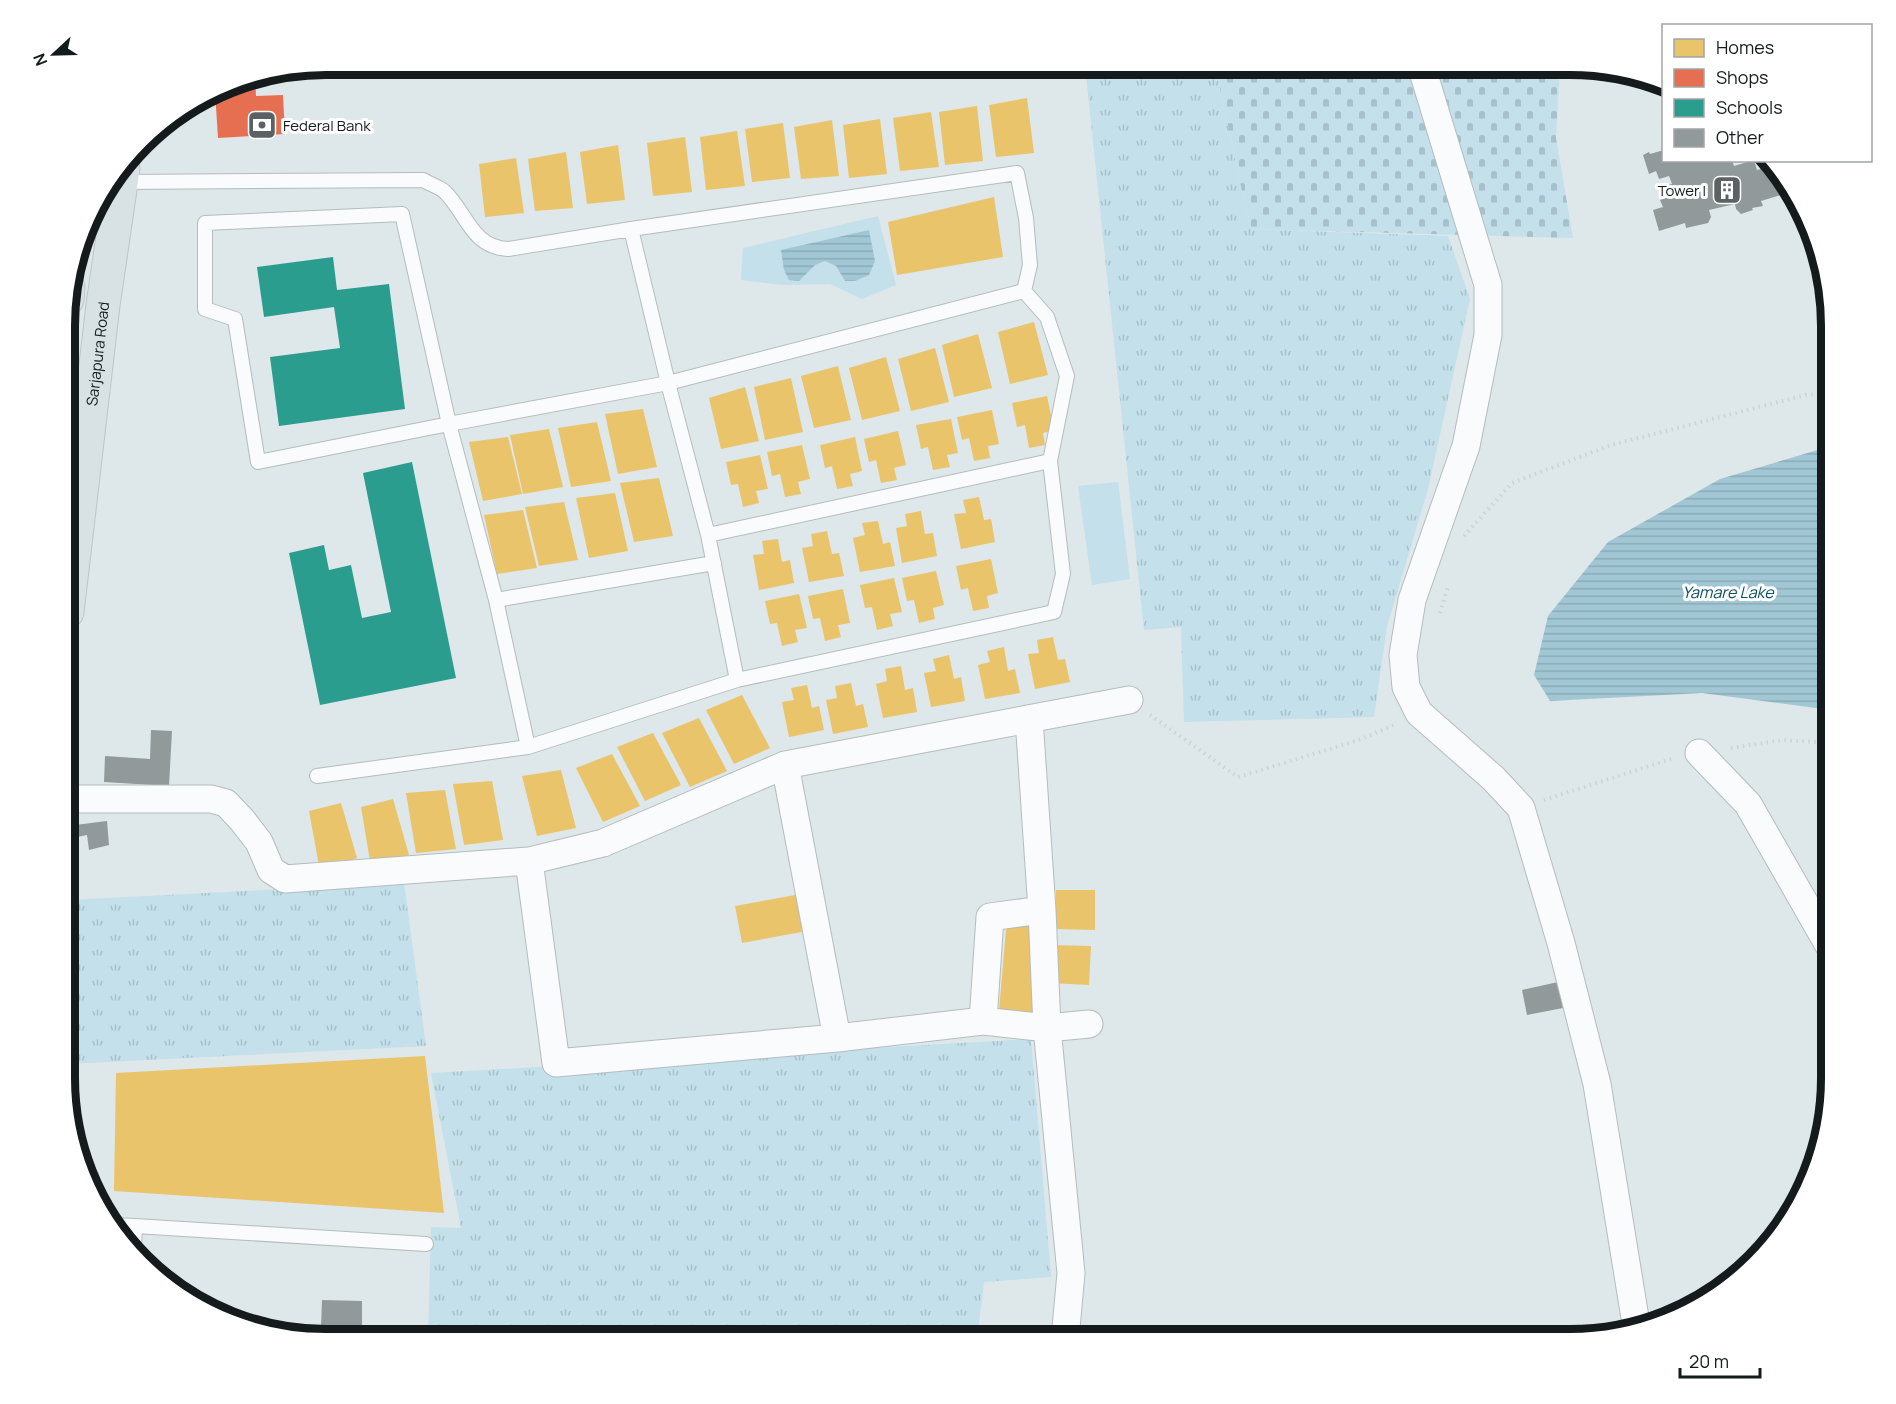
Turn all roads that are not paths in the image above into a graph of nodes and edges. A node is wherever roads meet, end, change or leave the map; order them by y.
1 (1424, 75) edge
2 (125, 176) edge
3 (121, 180) edge
4 (631, 229) junction
5 (1024, 291) junction
6 (668, 383) junction
7 (448, 424) junction
8 (1050, 461) junction
9 (708, 535) junction
10 (75, 544) edge
11 (714, 563) junction
12 (496, 600) junction
13 (737, 680) junction
14 (1129, 700) road end
15 (1029, 719) junction
16 (528, 747) junction
17 (1700, 753) dead end
18 (785, 765) junction
19 (317, 776) dead end
20 (75, 799) edge
21 (529, 861) junction
22 (1042, 910) junction
23 (1821, 932) edge
24 (983, 1021) junction
25 (1089, 1024) dead end
26 (1047, 1028) junction
27 (837, 1038) junction
28 (122, 1225) edge
29 (135, 1226) junction
30 (134, 1241) edge
31 (426, 1244) dead end
32 (1635, 1320) edge
33 (1066, 1329) edge

1 - 32 street
2 - 4 lane
3 - 10 main road, Sarjapura Road
4 - 5 lane
4 - 6 lane
5 - 6 lane
5 - 8 lane
6 - 7 lane
6 - 9 lane
7 - 7 lane
7 - 12 lane
8 - 9 lane
8 - 13 lane
9 - 11 lane
11 - 12 lane
11 - 13 lane
12 - 16 lane
13 - 16 lane
14 - 15 street
15 - 18 street
15 - 22 street
16 - 19 lane
17 - 23 street
18 - 21 street
18 - 27 street
20 - 21 street
21 - 27 street
22 - 24 street
22 - 26 street
24 - 26 street
24 - 27 street
25 - 26 street
26 - 33 street
28 - 29 lane
29 - 30 lane
29 - 31 lane

